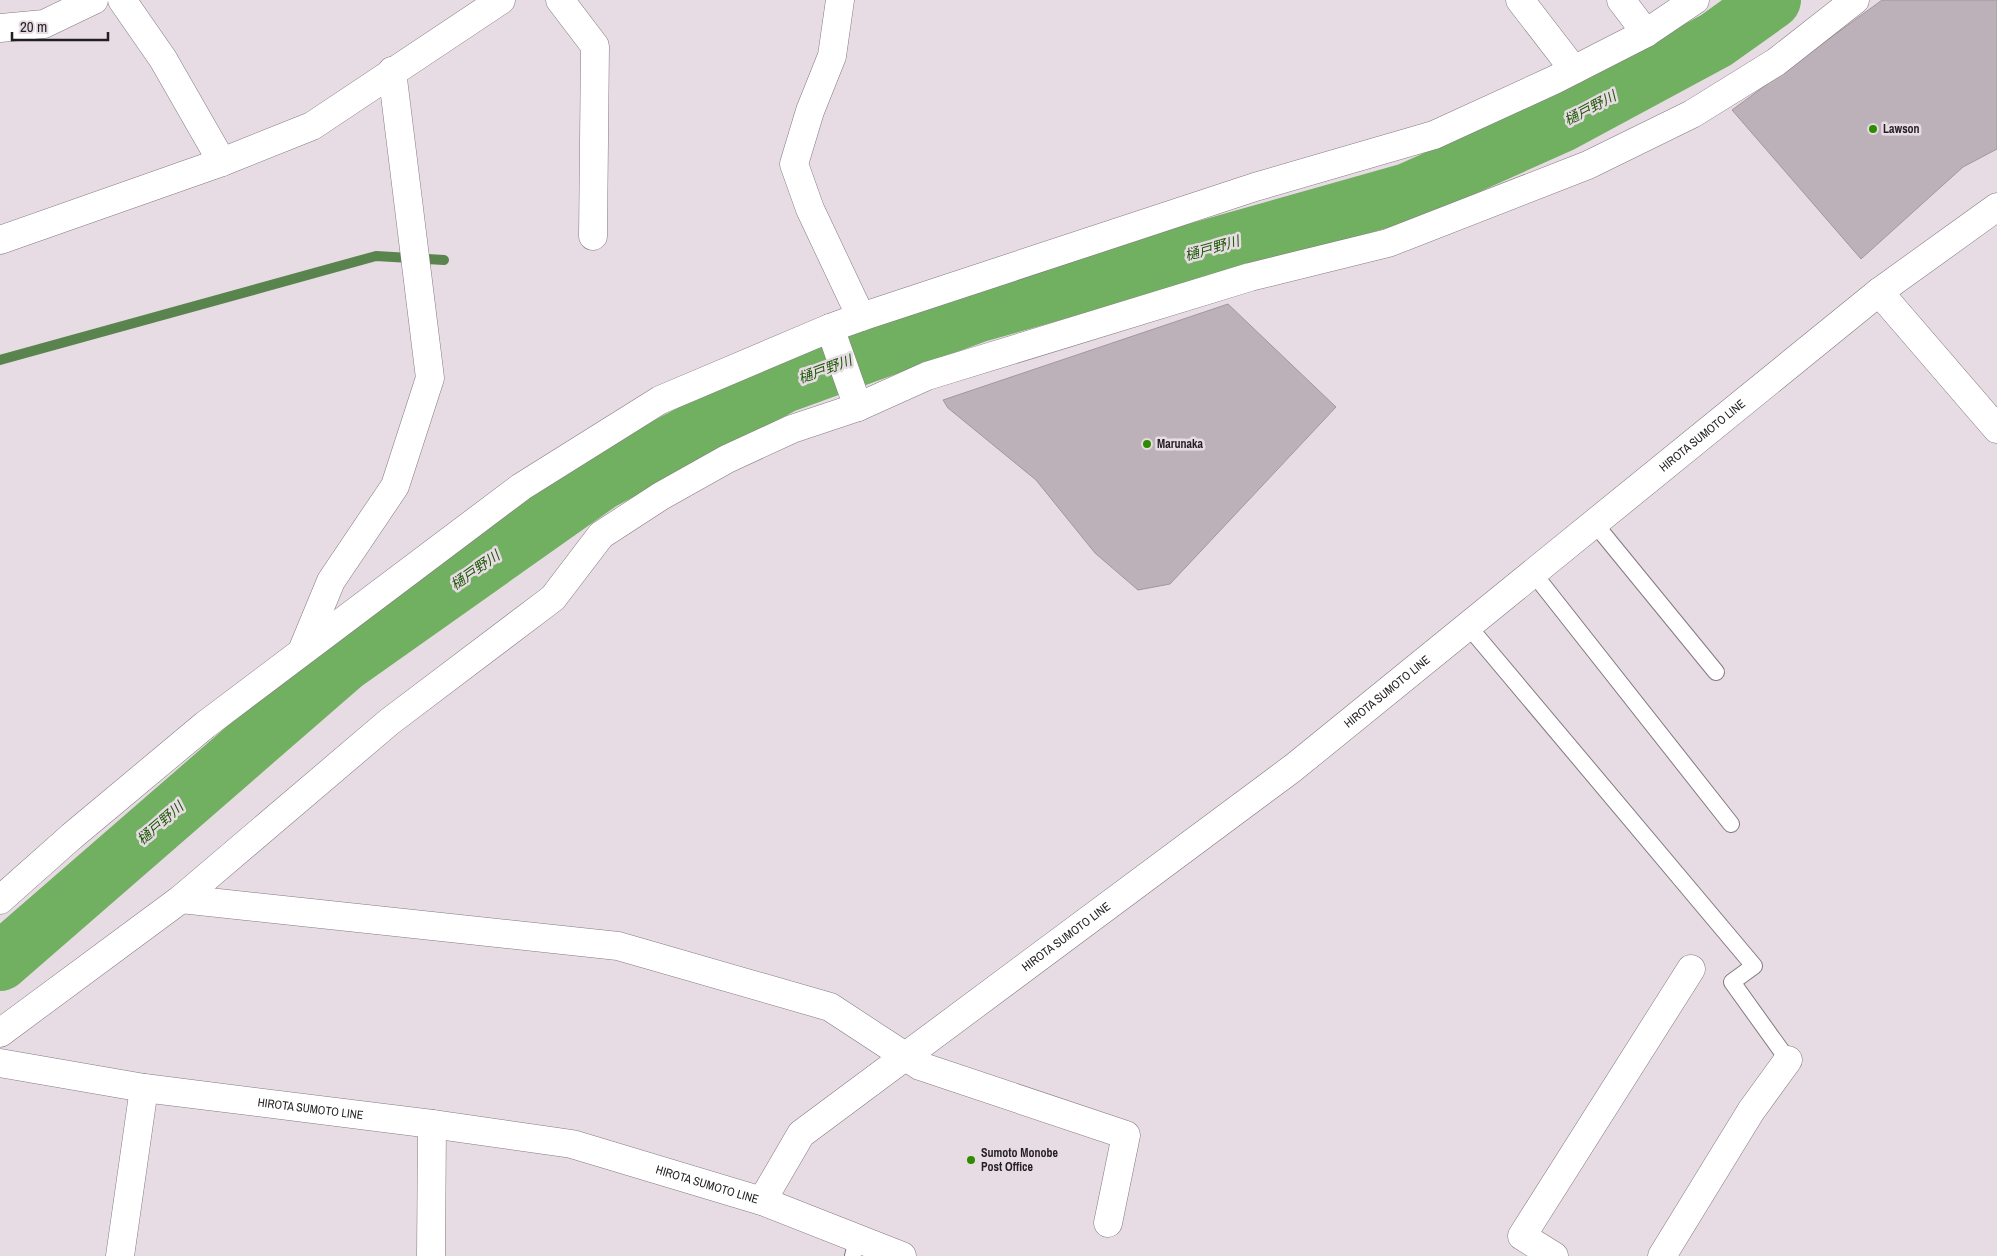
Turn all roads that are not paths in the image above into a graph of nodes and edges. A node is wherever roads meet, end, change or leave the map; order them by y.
1 (94, 0) edge
2 (122, 0) edge
3 (501, 0) edge
4 (560, 0) edge
5 (840, 0) edge
6 (1520, 0) edge
7 (1621, 0) edge
8 (1695, 0) edge
9 (1855, 0) edge
10 (0, 28) edge
11 (1646, 33) junction
12 (1574, 70) junction
13 (392, 71) junction
14 (222, 162) junction
15 (1997, 207) edge
16 (593, 236) dead end
17 (0, 240) edge
18 (1879, 292) junction
19 (862, 318) junction
20 (830, 328) junction
21 (858, 407) junction
22 (1997, 429) edge
23 (1595, 524) junction
24 (1534, 574) junction
25 (1469, 627) junction
26 (301, 653) junction
27 (1716, 672) dead end
28 (1731, 824) dead end
29 (180, 899) junction
30 (0, 900) edge
31 (1691, 968) dead end
32 (0, 1033) edge
33 (906, 1056) junction
34 (1788, 1060) joint
35 (0, 1063) edge
36 (144, 1088) junction
37 (432, 1124) junction
38 (762, 1201) junction
39 (1108, 1223) dead end
40 (855, 1247) edge
41 (120, 1256) edge
42 (431, 1256) edge
43 (902, 1256) edge
44 (1554, 1256) edge
45 (1662, 1256) edge

1 - 10 street
2 - 14 street
3 - 13 street
4 - 16 street
5 - 19 street
6 - 12 street
7 - 11 street
8 - 11 street
9 - 21 street
11 - 12 street
12 - 19 street
13 - 14 street
13 - 26 street
14 - 17 street
15 - 18 street, HIROTA SUMOTO LINE
18 - 22 street
18 - 23 street, HIROTA SUMOTO LINE
19 - 20 street
20 - 21 street
20 - 26 street
21 - 29 street
23 - 24 street, HIROTA SUMOTO LINE
23 - 27 lane
24 - 25 street, HIROTA SUMOTO LINE
24 - 28 lane
25 - 33 street, HIROTA SUMOTO LINE
25 - 34 lane
26 - 30 street
29 - 32 street
29 - 33 street
31 - 44 street
33 - 38 street, HIROTA SUMOTO LINE
33 - 39 street
34 - 45 street
35 - 36 street, HIROTA SUMOTO LINE
36 - 37 street, HIROTA SUMOTO LINE
36 - 41 street
37 - 38 street, HIROTA SUMOTO LINE
37 - 42 street
38 - 40 street
40 - 43 street

